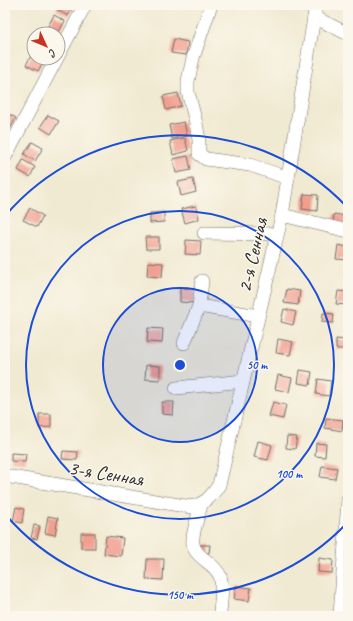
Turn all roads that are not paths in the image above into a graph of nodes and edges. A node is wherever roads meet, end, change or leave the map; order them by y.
1 (85, 5) edge
2 (211, 5) edge
3 (315, 11) edge
4 (348, 34) edge
5 (66, 42) edge
6 (53, 66) edge
7 (5, 157) edge
8 (288, 178) junction
9 (282, 215) junction
10 (348, 231) edge
11 (204, 233) dead end
12 (277, 234) junction
13 (202, 280) dead end
14 (199, 306) junction
15 (258, 316) junction
16 (184, 343) dead end
17 (243, 381) junction
18 (176, 388) dead end
19 (5, 476) edge
20 (348, 499) edge
21 (201, 504) junction
22 (220, 616) edge
23 (340, 616) edge

1 - 5 street
2 - 8 street
3 - 4 street
3 - 8 street, 2-я Сенная
6 - 7 street
8 - 9 street, 2-я Сенная
9 - 10 street
9 - 12 street, 2-я Сенная
11 - 12 street
12 - 15 street, 2-я Сенная
13 - 14 street
14 - 15 street
14 - 16 street
15 - 17 street, 2-я Сенная
17 - 18 street
17 - 21 street, 2-я Сенная
19 - 21 street, 3-я Сенная
20 - 23 street
21 - 22 street

